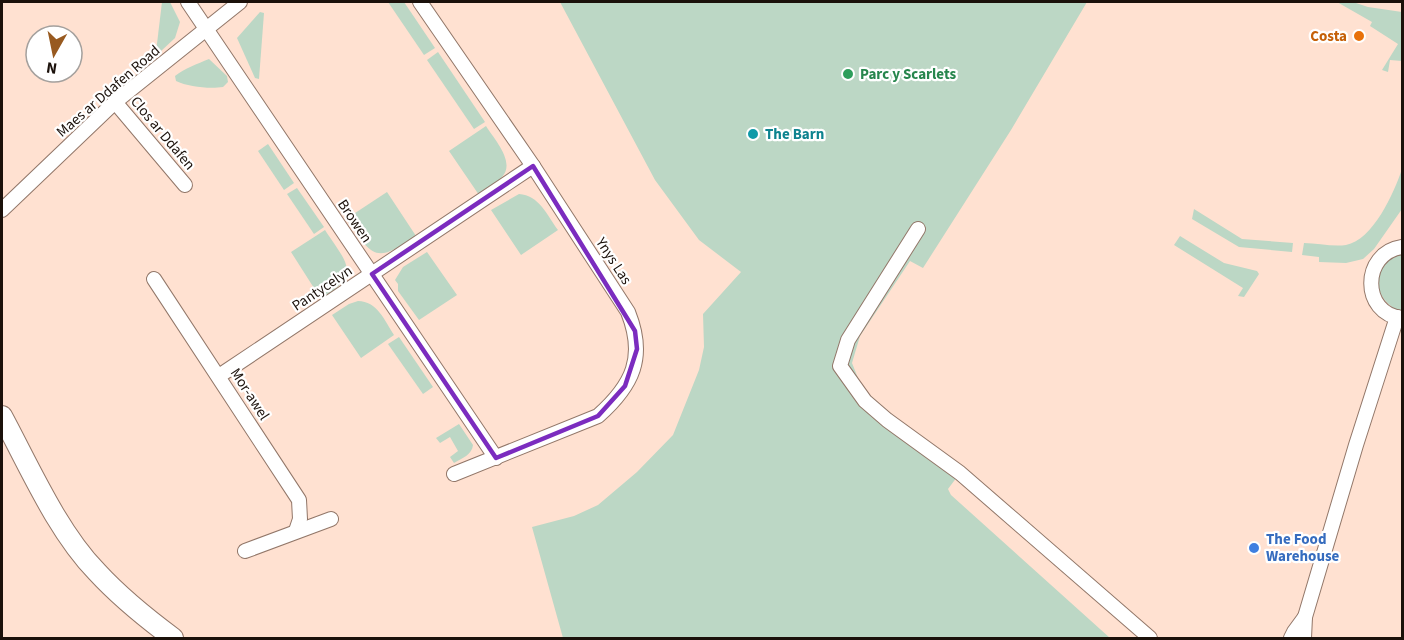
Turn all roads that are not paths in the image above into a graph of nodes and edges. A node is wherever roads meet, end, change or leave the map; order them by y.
1 (188, 2) edge
2 (240, 2) edge
3 (420, 2) edge
4 (206, 28) junction
5 (115, 102) junction
6 (533, 166) junction
7 (185, 185) dead end
8 (2, 210) edge
9 (918, 229) dead end
10 (1402, 245) edge
11 (372, 274) junction
12 (154, 279) dead end
13 (1400, 317) edge
14 (219, 376) junction
15 (2, 416) edge
16 (496, 458) junction
17 (454, 474) dead end
18 (331, 519) dead end
19 (296, 531) junction
20 (245, 551) dead end
21 (1305, 617) junction
22 (173, 639) edge
23 (1150, 639) edge
24 (1291, 639) edge
25 (1304, 639) edge

1 - 4 street, Browen
2 - 4 street, Maes ar Ddafen Road
3 - 6 street, Ynys Las
4 - 5 street, Maes ar Ddafen Road
4 - 11 street, Browen
5 - 7 street, Clos ar Ddafen
5 - 8 street, Maes ar Ddafen Road
6 - 11 street, Pantycelyn
6 - 16 street, Ynys Las
9 - 23 street
10 - 13 street
11 - 14 street, Pantycelyn
11 - 16 street, Browen
12 - 14 street, Mor-awel
13 - 21 street
14 - 19 street, Mor-awel
15 - 22 main road
16 - 17 street, Ynys Las
18 - 19 street
19 - 20 street
21 - 24 street
21 - 25 street

